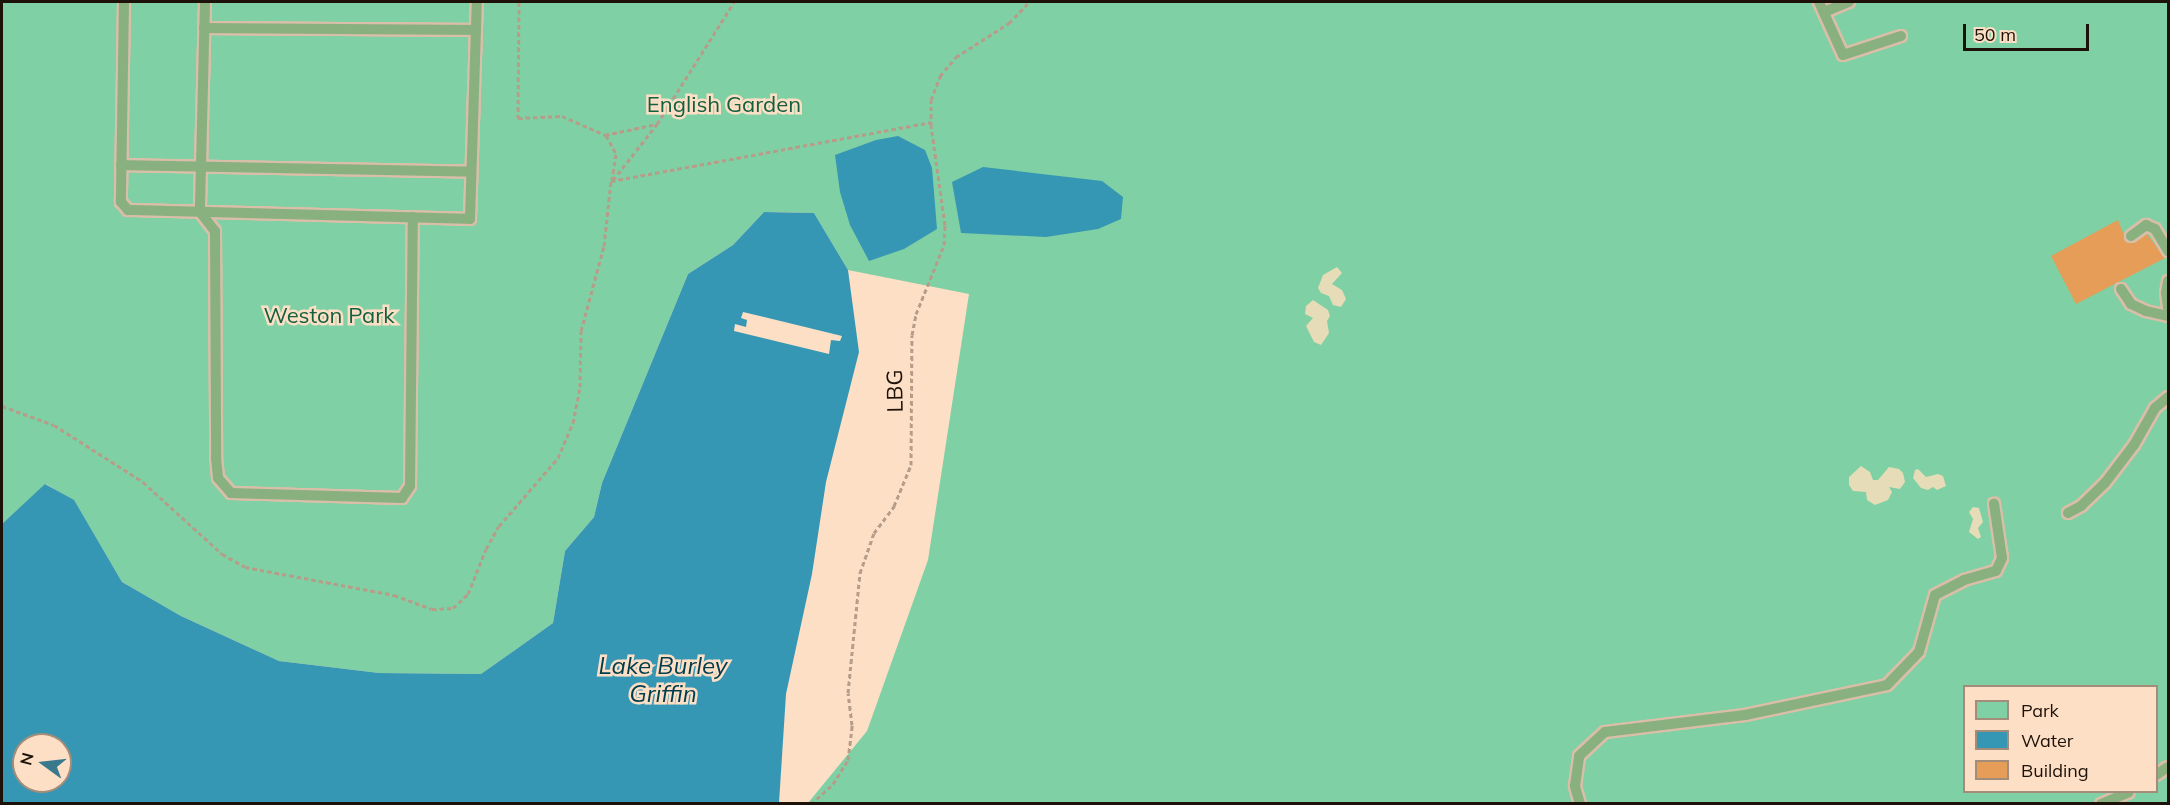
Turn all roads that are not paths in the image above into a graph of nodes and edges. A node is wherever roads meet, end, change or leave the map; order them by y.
1 (124, 2) edge
2 (205, 2) edge
3 (477, 2) edge
4 (1849, 2) edge
5 (1821, 7) edge
6 (204, 28) junction
7 (476, 30) junction
8 (1900, 36) dead end
9 (121, 165) junction
10 (201, 166) junction
11 (471, 172) junction
12 (200, 212) junction
13 (413, 217) junction
14 (2131, 236) dead end
15 (2169, 251) edge
16 (2169, 281) edge
17 (2121, 289) dead end
18 (2169, 308) edge
19 (2169, 316) edge
20 (2169, 397) edge
21 (1994, 504) dead end
22 (2068, 513) dead end
23 (2127, 793) edge
24 (1580, 804) edge
25 (2101, 804) edge

1 - 9 lane
2 - 6 lane
3 - 7 lane
4 - 5 lane
5 - 8 lane
6 - 7 lane
6 - 10 lane
7 - 11 lane
9 - 10 lane
9 - 12 lane
10 - 11 lane
10 - 12 lane
11 - 13 lane
12 - 13 lane
12 - 13 lane
14 - 15 lane
16 - 18 lane
17 - 19 lane
20 - 22 lane
21 - 24 lane
23 - 25 lane

